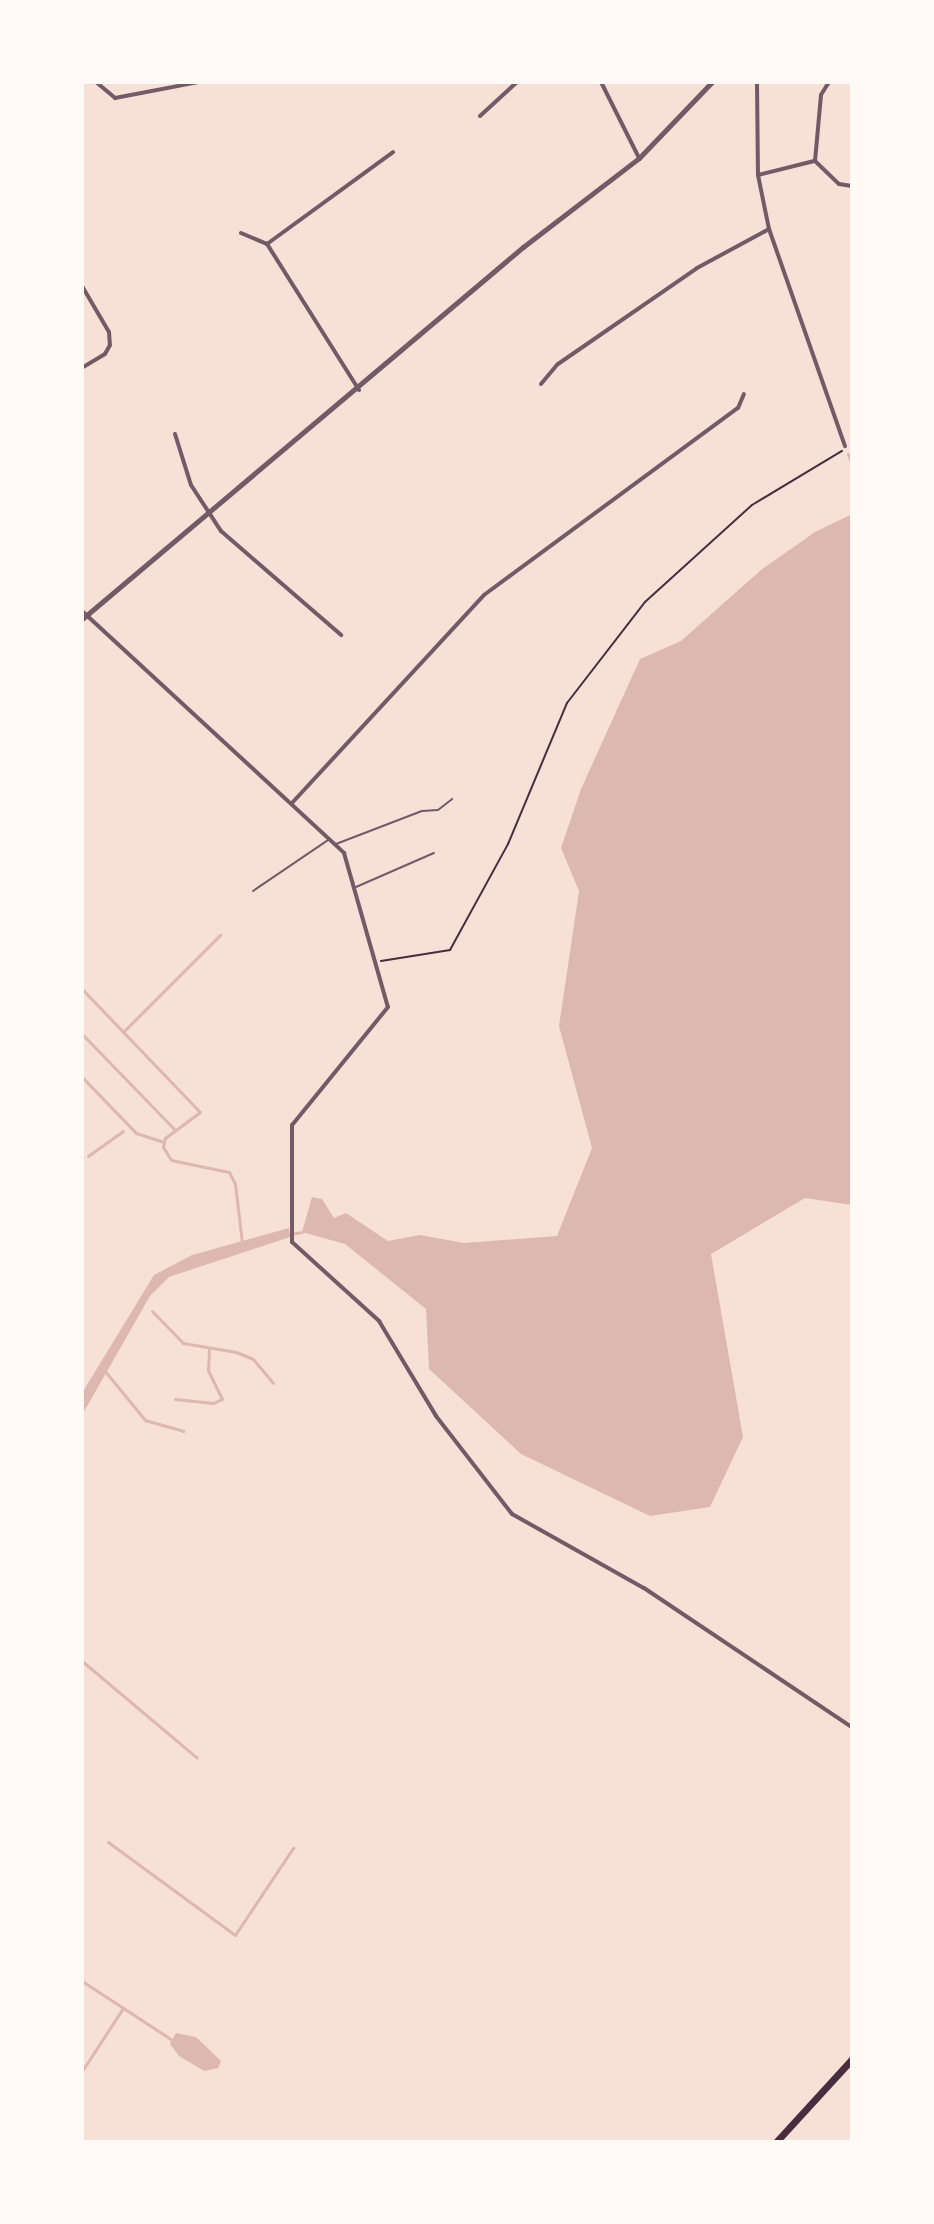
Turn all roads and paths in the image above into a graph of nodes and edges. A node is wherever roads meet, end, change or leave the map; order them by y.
1 (96, 82) edge
2 (199, 82) edge
3 (517, 82) edge
4 (601, 82) edge
5 (712, 82) edge
6 (757, 82) edge
7 (829, 82) edge
8 (480, 116) dead end
9 (393, 152) dead end
10 (639, 158) junction
11 (815, 161) junction
12 (758, 175) junction
13 (852, 186) edge
14 (769, 229) junction
15 (241, 233) dead end
16 (267, 244) junction
17 (82, 286) edge
18 (82, 368) edge
19 (541, 384) dead end
20 (359, 390) junction
21 (744, 394) dead end
22 (175, 434) dead end
23 (845, 446) joint
24 (211, 515) junction
25 (83, 615) edge
26 (341, 635) dead end
27 (452, 799) dead end
28 (292, 803) junction
29 (329, 839) junction
30 (335, 844) junction
31 (434, 853) dead end
32 (355, 887) junction
33 (253, 891) dead end
34 (379, 961) junction
35 (852, 1727) edge
36 (852, 2059) edge
37 (776, 2142) edge

1 - 2 street
3 - 8 street
4 - 10 street
5 - 10 street
6 - 12 street
7 - 11 street
9 - 16 street
10 - 20 street
11 - 12 street
11 - 13 street
12 - 14 street
14 - 19 street
14 - 23 street
15 - 16 street
16 - 20 street
17 - 18 street
20 - 24 street
21 - 28 street
22 - 24 street
23 - 34 path
24 - 25 street
24 - 26 street
25 - 28 street
27 - 30 lane
28 - 29 street
29 - 30 street
29 - 33 lane
30 - 32 street
31 - 32 lane
32 - 34 street
34 - 35 street
36 - 37 main road

